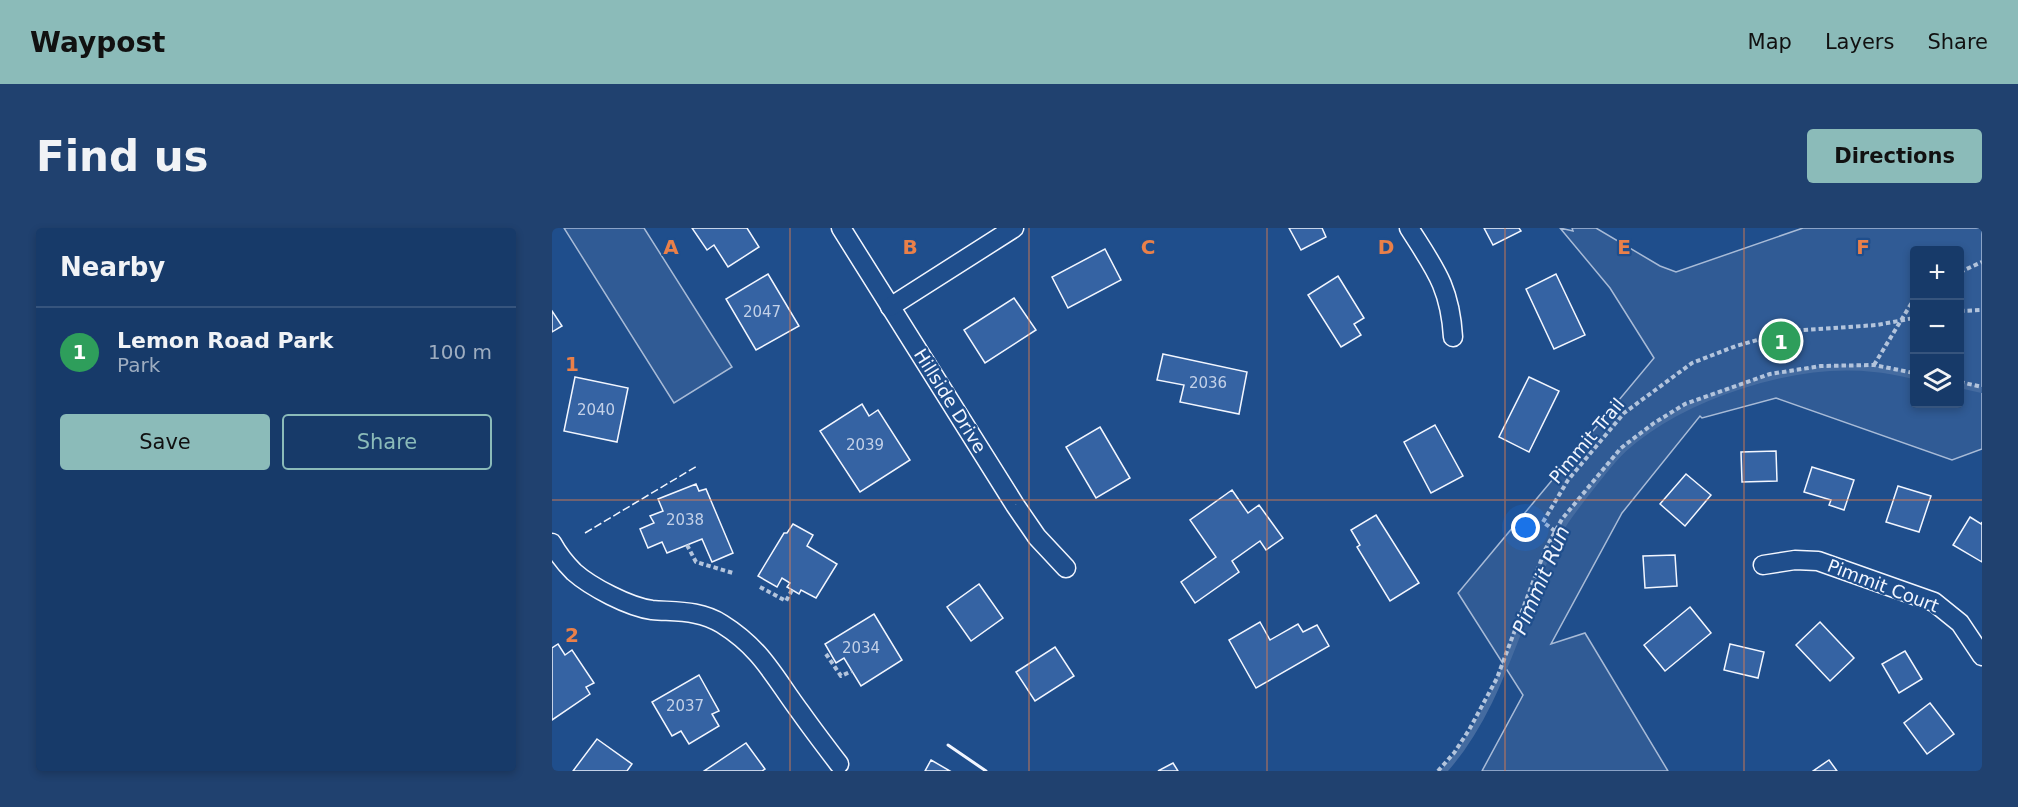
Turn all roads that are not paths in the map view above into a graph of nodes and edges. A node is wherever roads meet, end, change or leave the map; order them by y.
1 (841, 228) edge
2 (1014, 228) edge
3 (1409, 228) edge
4 (890, 307) junction
5 (1453, 337) dead end
6 (555, 555) edge
7 (1763, 565) dead end
8 (1066, 568) dead end
9 (1982, 656) edge
10 (839, 764) dead end

1 - 4 street, Hillside Drive
2 - 4 street
3 - 5 street
4 - 8 street, Hillside Drive
6 - 10 street
7 - 9 street, Pimmit Court

